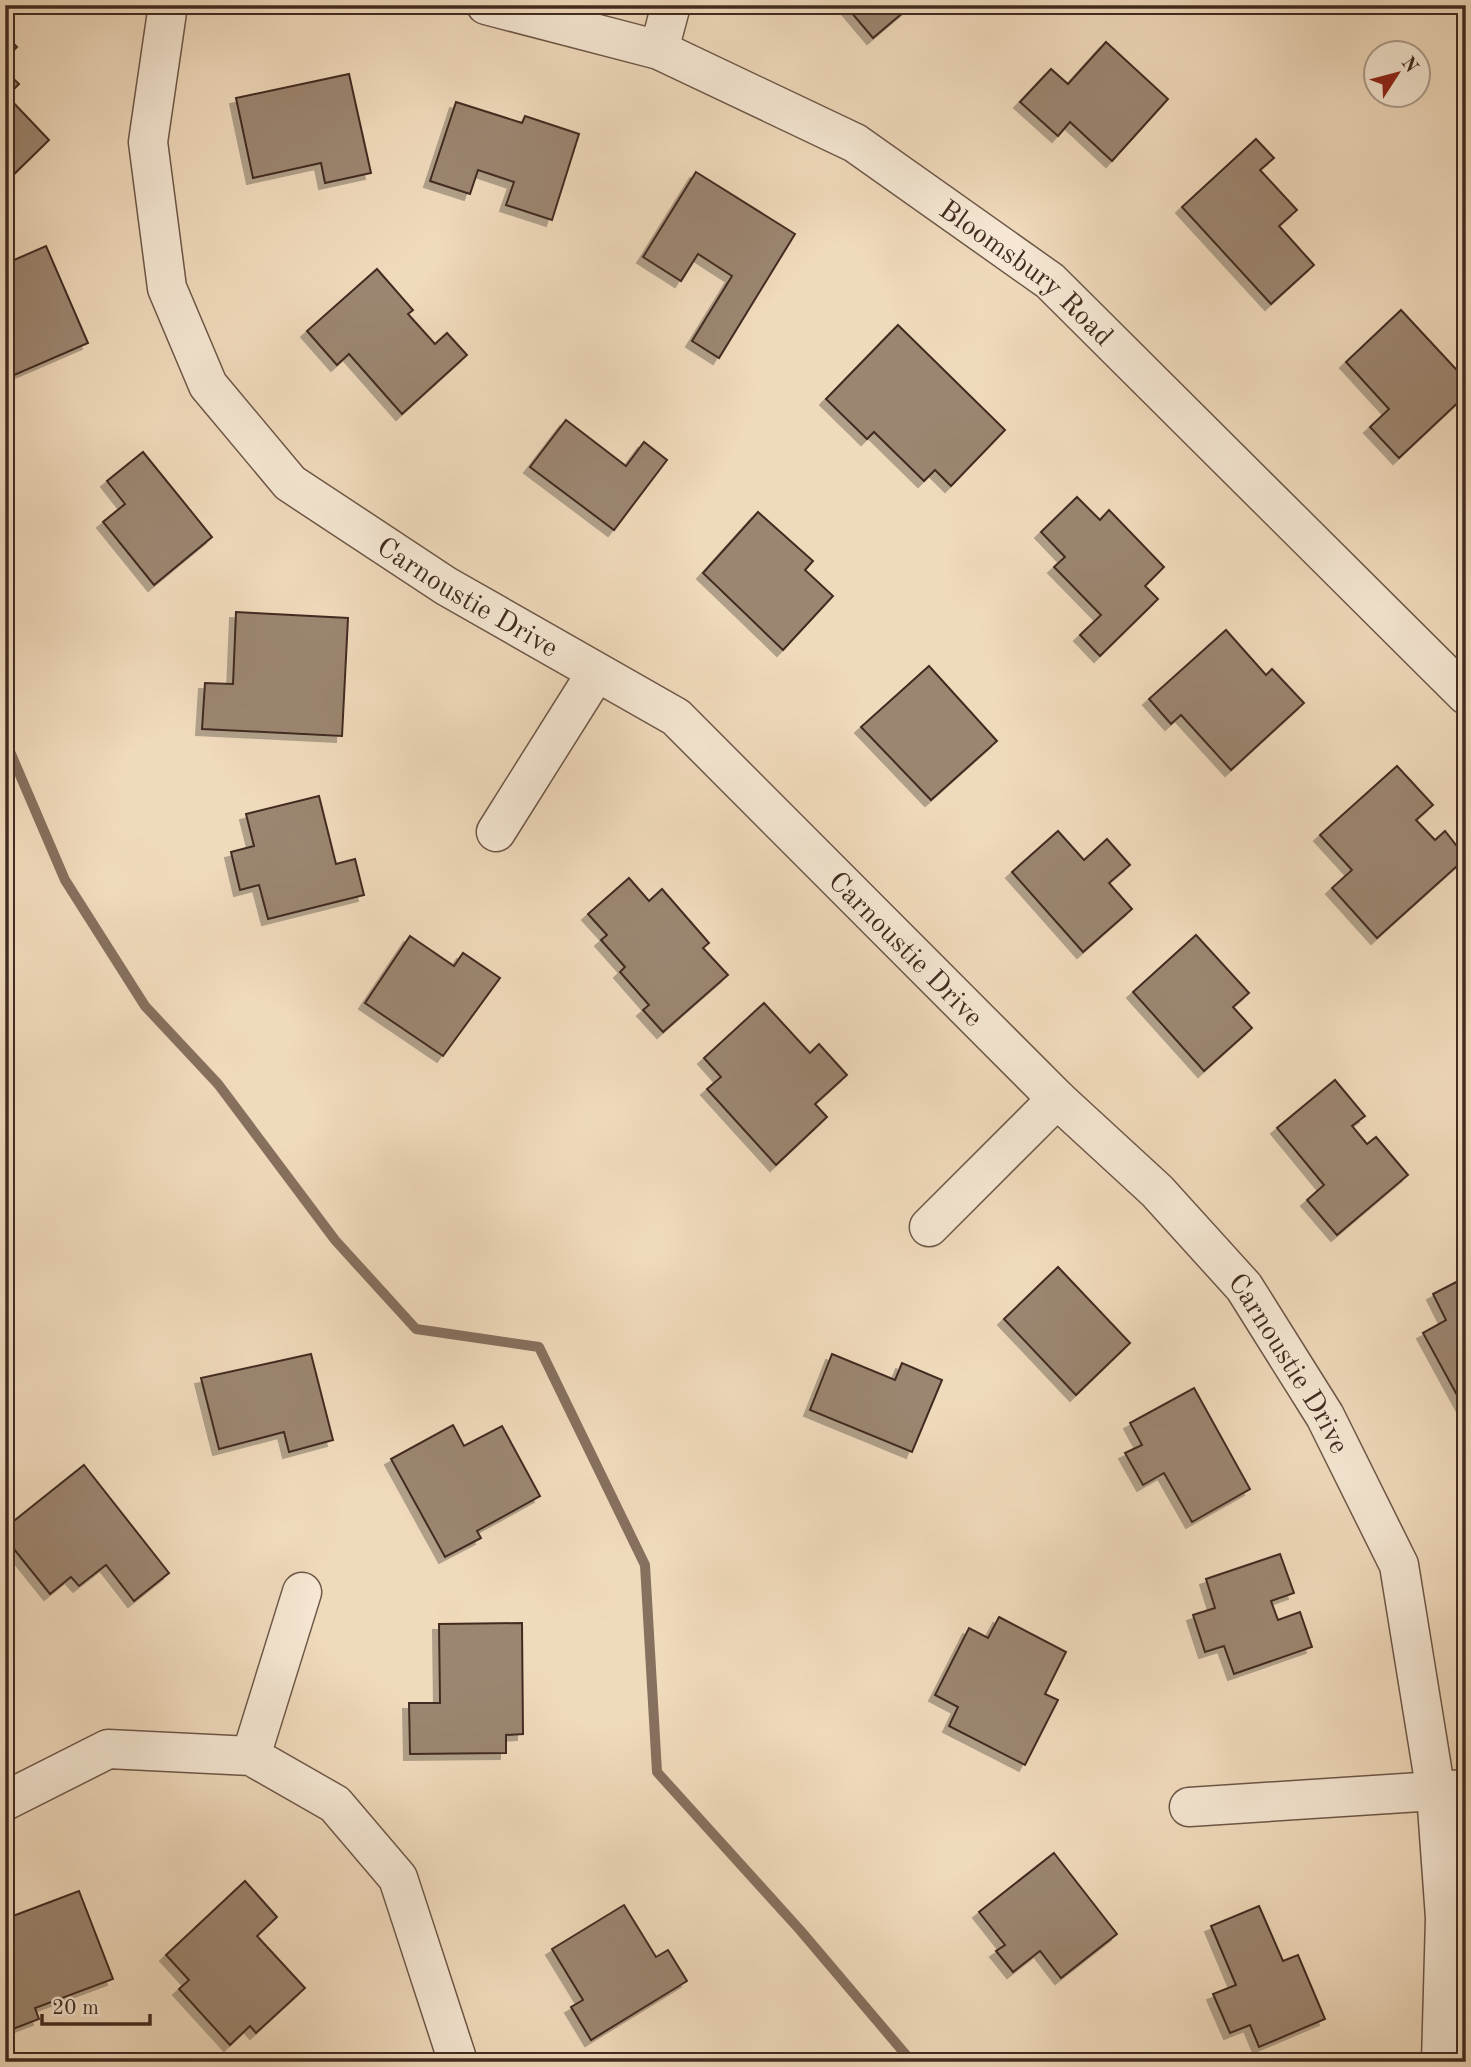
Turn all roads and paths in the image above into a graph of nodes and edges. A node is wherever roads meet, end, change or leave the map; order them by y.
1 (167, 5) edge
2 (486, 5) edge
3 (671, 5) edge
4 (659, 50) junction
5 (596, 673) junction
6 (1466, 695) edge
7 (496, 832) dead end
8 (1057, 1099) junction
9 (929, 1227) dead end
10 (302, 1592) dead end
11 (251, 1756) junction
12 (1451, 1791) edge
13 (5, 1801) edge
14 (1189, 1807) dead end
15 (458, 2062) edge
16 (1441, 2062) edge

1 - 5 street, Carnoustie Drive
2 - 4 street, Bloomsbury Road
3 - 4 street
4 - 6 street, Bloomsbury Road
5 - 7 street
5 - 8 street, Carnoustie Drive
8 - 9 street
8 - 12 street, Carnoustie Drive
10 - 11 street
11 - 13 street
11 - 15 street
12 - 14 street
12 - 16 street, Carnoustie Drive

